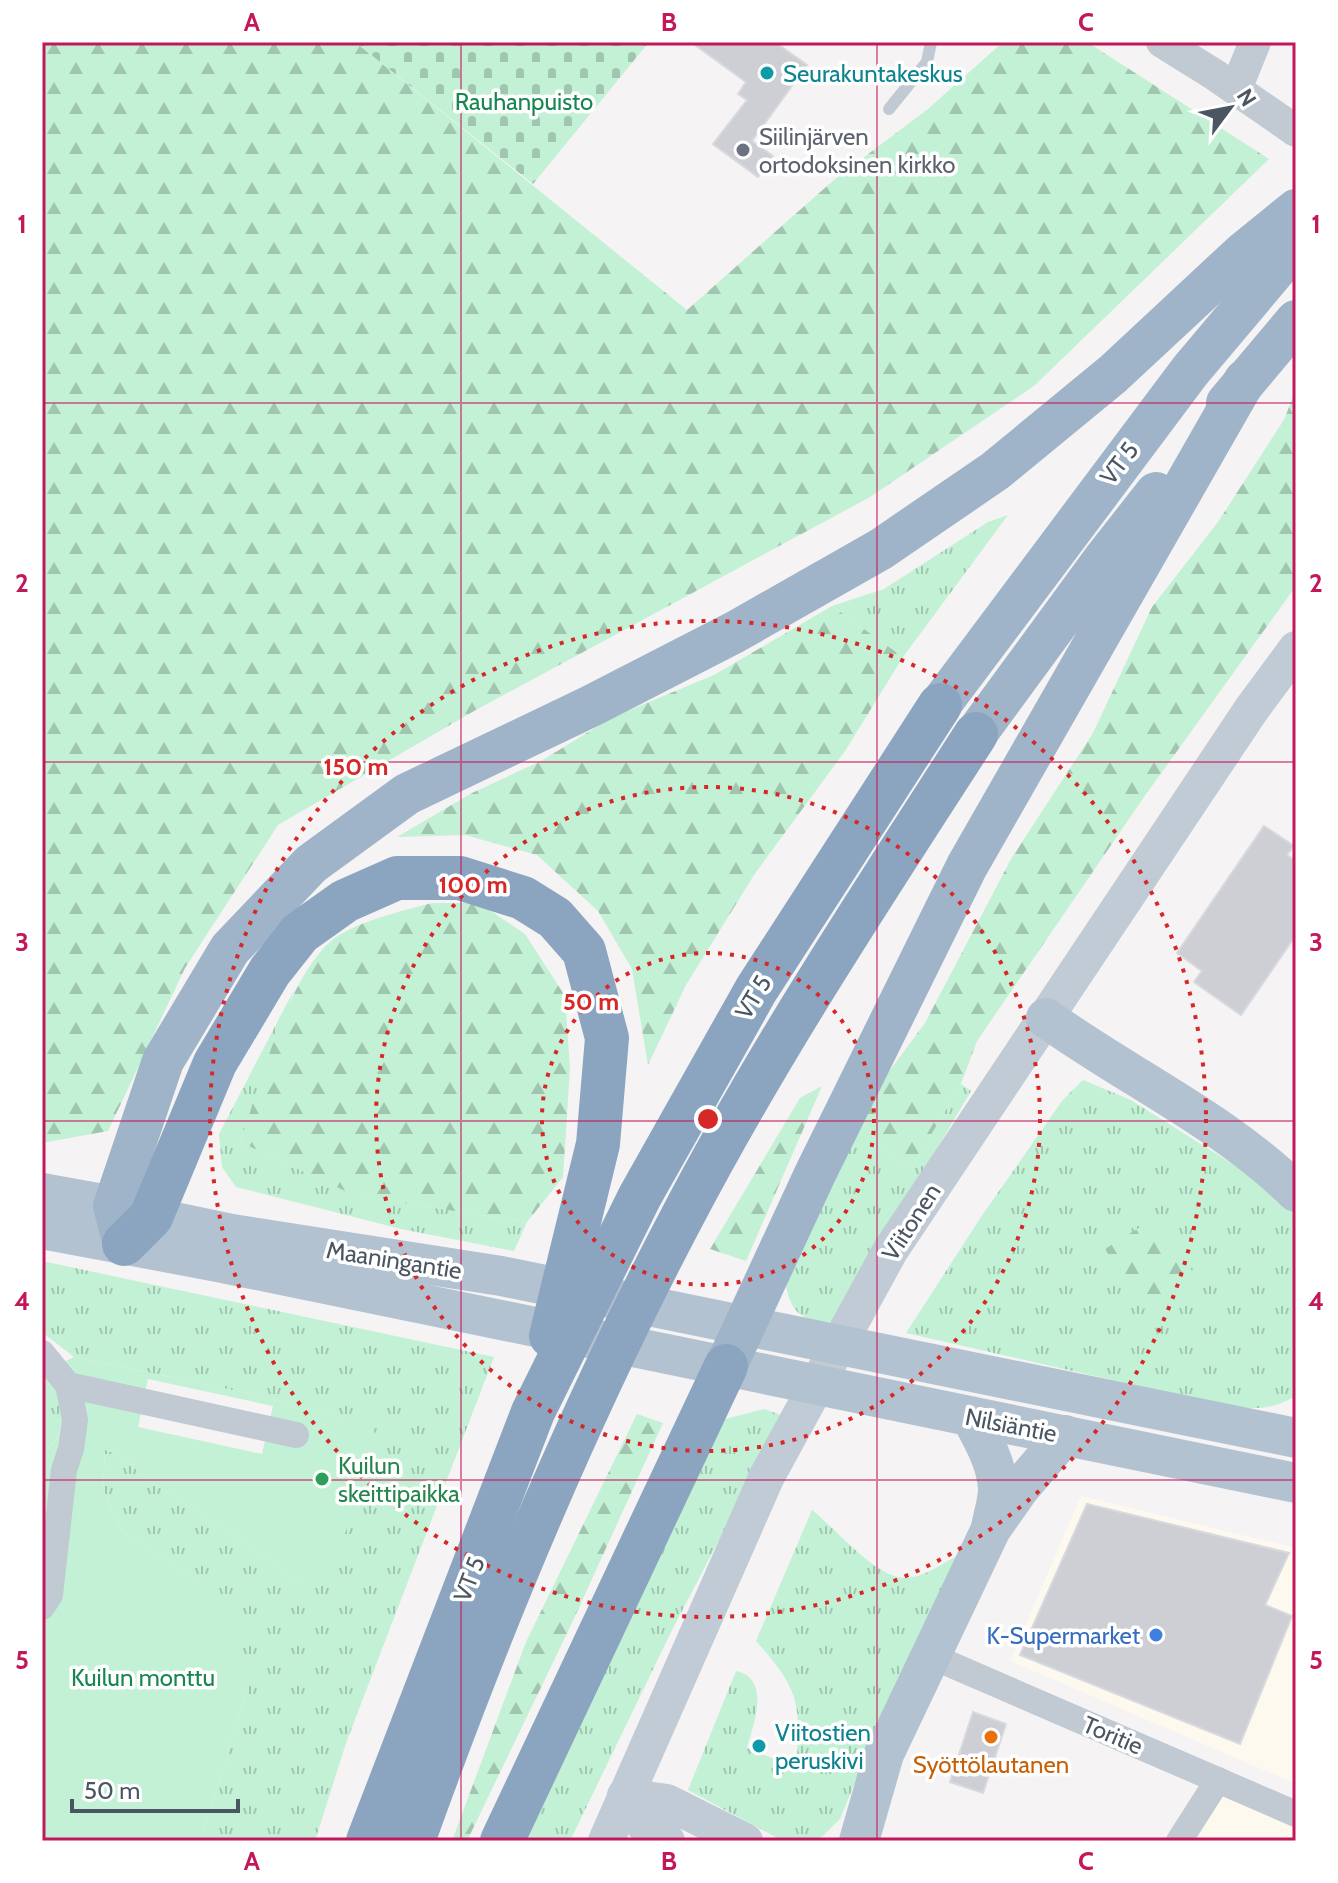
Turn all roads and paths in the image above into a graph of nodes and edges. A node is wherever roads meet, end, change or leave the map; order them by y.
1 (931, 42) edge
2 (1255, 42) edge
3 (1185, 47) edge
4 (1236, 89) junction
5 (889, 109) dead end
6 (1294, 130) edge
7 (1296, 210) edge
8 (1296, 245) edge
9 (1296, 321) edge
10 (1245, 380) junction
11 (1296, 649) edge
12 (940, 705) joint
13 (976, 734) joint
14 (1046, 1018) junction
15 (1296, 1192) edge
16 (42, 1193) edge
17 (129, 1222) junction
18 (42, 1229) edge
19 (729, 1322) junction
20 (42, 1353) edge
21 (709, 1363) junction
22 (68, 1385) junction
23 (533, 1412) junction
24 (971, 1417) junction
25 (1289, 1430) edge
26 (296, 1435) dead end
27 (1065, 1435) junction
28 (1296, 1483) edge
29 (991, 1529) junction
30 (42, 1607) edge
31 (931, 1656) junction
32 (1218, 1780) junction
33 (625, 1796) junction
34 (1296, 1814) edge
35 (368, 1841) edge
36 (413, 1841) edge
37 (502, 1841) edge
38 (606, 1841) edge
39 (667, 1841) edge
40 (745, 1841) edge
41 (859, 1841) edge
42 (1179, 1841) edge

1 - 5 lane
2 - 4 street
3 - 4 street
4 - 6 street
7 - 17 highway
8 - 12 highway, VT 5
9 - 10 highway, VT 5
10 - 13 highway, VT 5
10 - 19 highway
11 - 14 main road, Viitonen
12 - 23 highway, VT 5
13 - 36 highway, VT 5
14 - 15 main road
14 - 33 main road, Viitonen
16 - 17 main road, Maaningantie
17 - 18 main road, Maaningantie
17 - 19 main road, Maaningantie
17 - 21 main road, Maaningantie
17 - 23 highway
19 - 21 highway
19 - 25 main road, Nilsiäntie
20 - 22 street
21 - 24 main road, Nilsiäntie
21 - 37 highway
22 - 26 street
22 - 30 street
23 - 35 highway, VT 5
24 - 27 main road, Nilsiäntie
24 - 29 main road
27 - 28 main road, Nilsiäntie
27 - 29 main road
29 - 31 main road
31 - 32 street, Toritie
31 - 41 main road
32 - 34 street, Toritie
32 - 42 street
33 - 38 main road, Viitonen
33 - 39 main road
33 - 40 main road

